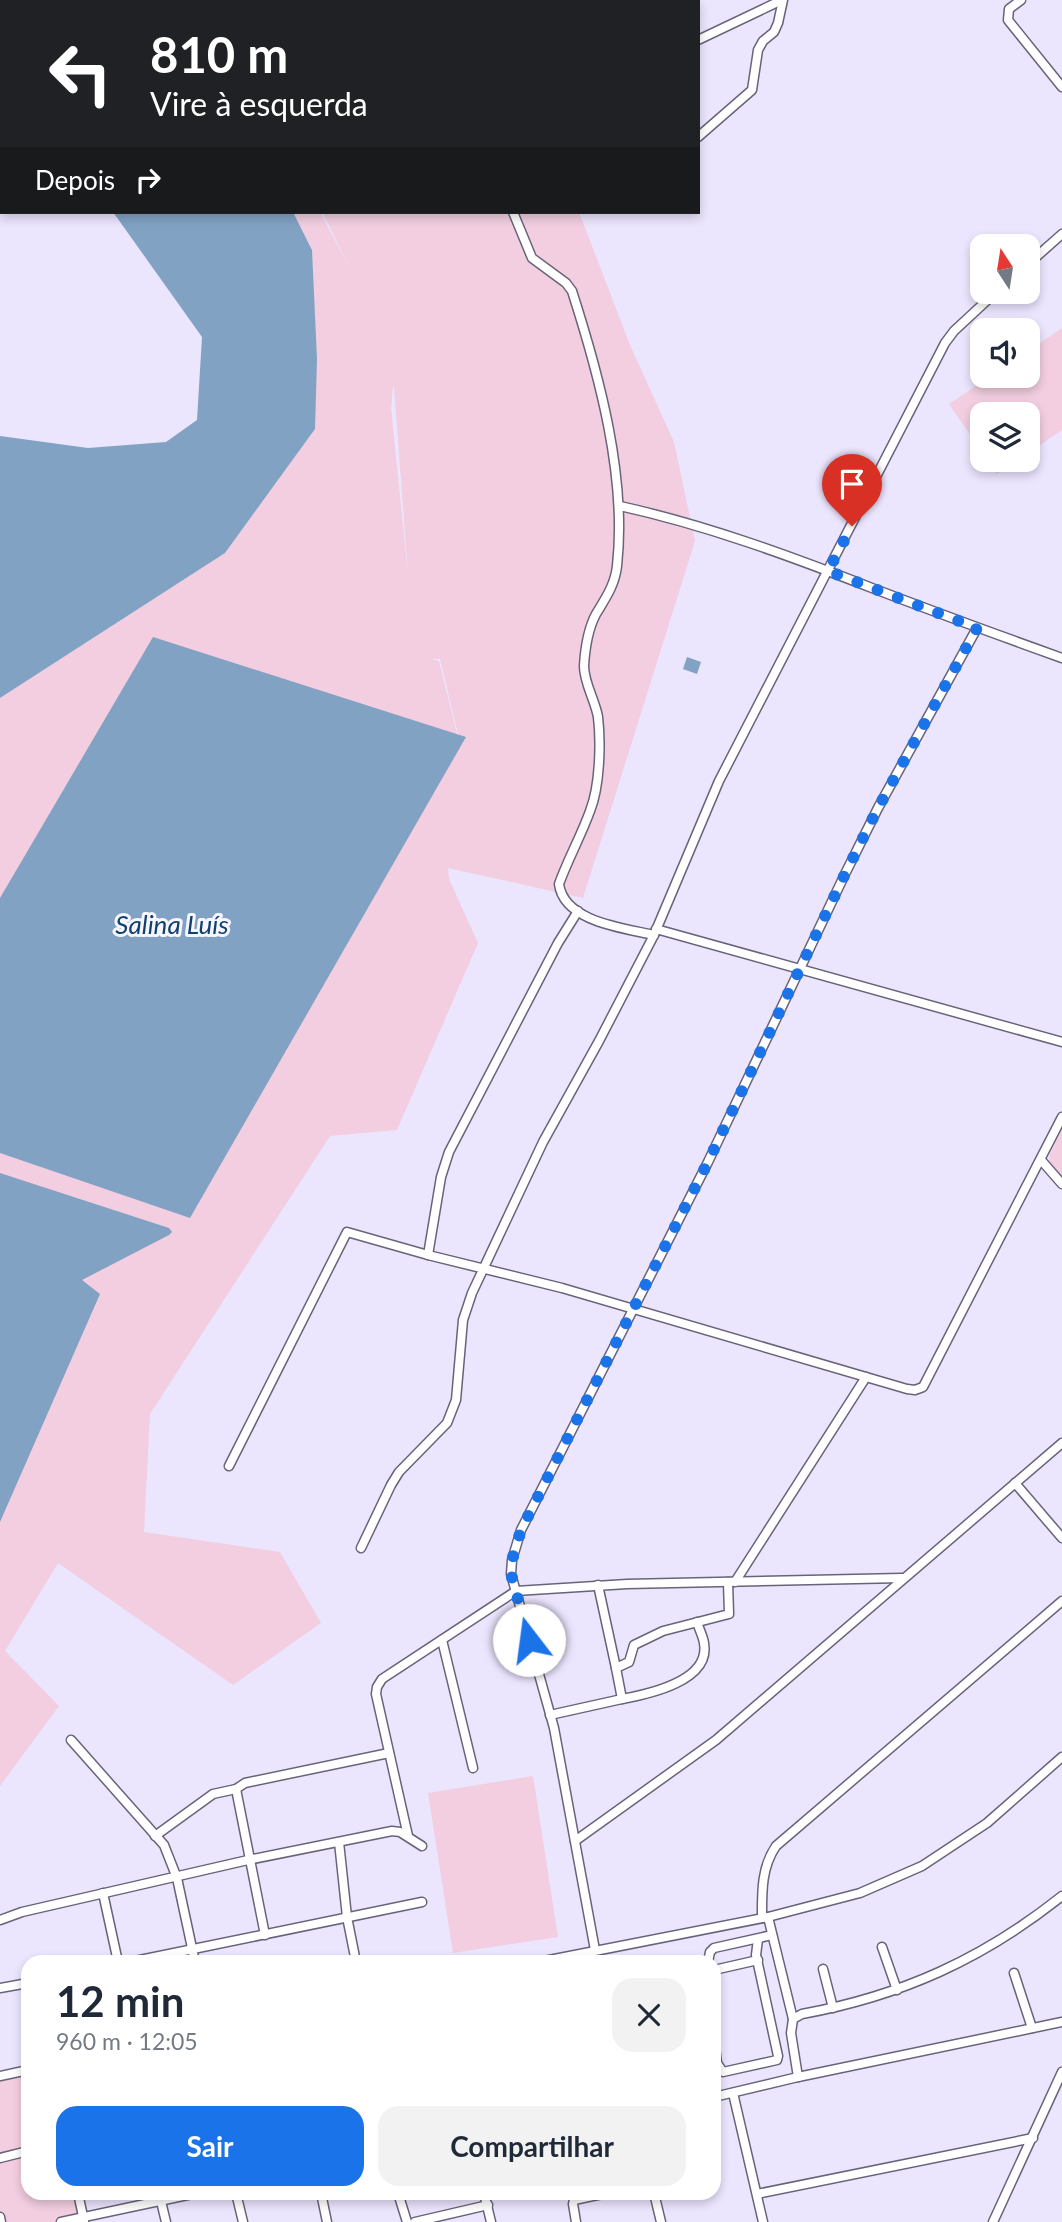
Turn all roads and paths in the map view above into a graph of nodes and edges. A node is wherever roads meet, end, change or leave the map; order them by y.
1 (782, 0) edge
2 (1020, 0) edge
3 (700, 39) edge
4 (1062, 87) edge
5 (700, 135) edge
6 (514, 214) edge
7 (1062, 234) edge
8 (1040, 253) edge
9 (983, 304) edge
10 (620, 506) junction
11 (828, 571) junction
12 (977, 628) junction
13 (1062, 658) edge
14 (578, 911) junction
15 (655, 932) junction
16 (800, 970) junction
17 (1062, 1042) edge
18 (1062, 1117) edge
19 (1041, 1160) junction
20 (1062, 1184) edge
21 (428, 1255) junction
22 (484, 1268) junction
23 (634, 1310) junction
24 (866, 1377) junction
25 (1062, 1443) edge
26 (229, 1466) dead end
27 (1015, 1483) junction
28 (1062, 1538) edge
29 (361, 1548) dead end
30 (902, 1578) junction
31 (731, 1582) junction
32 (598, 1585) junction
33 (516, 1591) junction
34 (1062, 1601) edge
35 (697, 1622) junction
36 (442, 1640) junction
37 (616, 1668) junction
38 (622, 1699) junction
39 (550, 1715) junction
40 (71, 1741) dead end
41 (389, 1753) junction
42 (1062, 1757) edge
43 (473, 1768) dead end
44 (236, 1789) junction
45 (155, 1836) junction
46 (408, 1836) junction
47 (575, 1841) junction
48 (339, 1842) junction
49 (422, 1846) dead end
50 (248, 1860) junction
51 (177, 1878) junction
52 (103, 1893) junction
53 (1062, 1896) edge
54 (422, 1902) dead end
55 (347, 1917) junction
56 (765, 1917) junction
57 (0, 1920) edge
58 (265, 1935) junction
59 (772, 1936) junction
60 (758, 1939) junction
61 (882, 1947) dead end
62 (192, 1949) junction
63 (595, 1950) junction
64 (116, 1955) edge
65 (163, 1955) edge
66 (193, 1955) edge
67 (355, 1955) edge
68 (572, 1955) edge
69 (709, 1955) edge
70 (758, 1960) junction
71 (721, 1968) edge
72 (823, 1969) dead end
73 (1014, 1973) dead end
74 (21, 1984) edge
75 (0, 1988) edge
76 (897, 1990) junction
77 (833, 2008) junction
78 (793, 2019) junction
79 (1062, 2021) edge
80 (1032, 2028) junction
81 (721, 2068) edge
82 (21, 2072) edge
83 (1062, 2072) edge
84 (0, 2076) edge
85 (797, 2077) junction
86 (733, 2093) junction
87 (721, 2096) edge
88 (1032, 2138) junction
89 (21, 2153) edge
90 (0, 2158) edge
91 (757, 2194) junction
92 (80, 2200) edge
93 (147, 2200) edge
94 (161, 2200) edge
95 (238, 2200) edge
96 (322, 2200) edge
97 (400, 2200) edge
98 (486, 2200) edge
99 (573, 2200) edge
100 (655, 2200) edge
101 (488, 2205) junction
102 (0, 2217) edge
103 (84, 2220) edge
104 (1, 2222) edge
105 (61, 2222) edge
106 (166, 2222) edge
107 (243, 2222) edge
108 (327, 2222) edge
109 (407, 2222) edge
110 (415, 2222) edge
111 (491, 2222) edge
112 (576, 2222) edge
113 (660, 2222) edge
114 (763, 2222) edge
115 (993, 2222) edge

1 - 3 street
1 - 5 street
2 - 4 street
6 - 10 street
7 - 8 street
9 - 11 street
10 - 11 street
10 - 14 street
11 - 12 street
11 - 15 street
12 - 13 street
12 - 16 street
14 - 15 street
14 - 21 street
15 - 16 street
15 - 22 street
16 - 17 street
16 - 23 street
18 - 19 street
19 - 20 street
19 - 24 street
21 - 22 street
21 - 26 street
22 - 23 street
22 - 29 street
23 - 24 street
23 - 33 street
24 - 31 street
25 - 27 street
27 - 28 street
27 - 30 street
30 - 31 street
30 - 47 street
31 - 32 street
31 - 35 street
32 - 33 street
32 - 37 street
33 - 36 street
33 - 39 street
34 - 56 street
35 - 37 street
35 - 38 street
36 - 41 street
36 - 43 street
37 - 38 street
38 - 39 street
39 - 47 street
40 - 45 street
41 - 44 street
41 - 46 street
42 - 56 street
44 - 45 street
44 - 50 street
45 - 51 street
46 - 48 street
46 - 49 street
47 - 63 street
48 - 50 street
48 - 55 street
50 - 51 street
50 - 58 street
51 - 52 street
51 - 62 street
52 - 57 street
52 - 64 street
53 - 76 street
54 - 55 street
55 - 58 street
55 - 67 street
56 - 59 street
56 - 63 street
58 - 62 street
59 - 60 street
59 - 78 street
60 - 69 street
60 - 70 street
61 - 76 street
62 - 65 street
62 - 66 street
63 - 68 street
70 - 71 street
70 - 81 street
72 - 77 street
73 - 80 street
74 - 75 street
76 - 77 street
77 - 78 street
78 - 85 street
79 - 80 street
80 - 85 street
82 - 84 street
83 - 88 street
85 - 86 street
86 - 87 street
86 - 91 street
88 - 91 street
88 - 115 street
89 - 90 street
91 - 114 street
92 - 103 street
93 - 103 street
94 - 106 street
95 - 107 street
96 - 108 street
97 - 109 street
98 - 101 street
99 - 112 street
100 - 113 street
101 - 110 street
101 - 111 street
102 - 104 street
103 - 105 street

